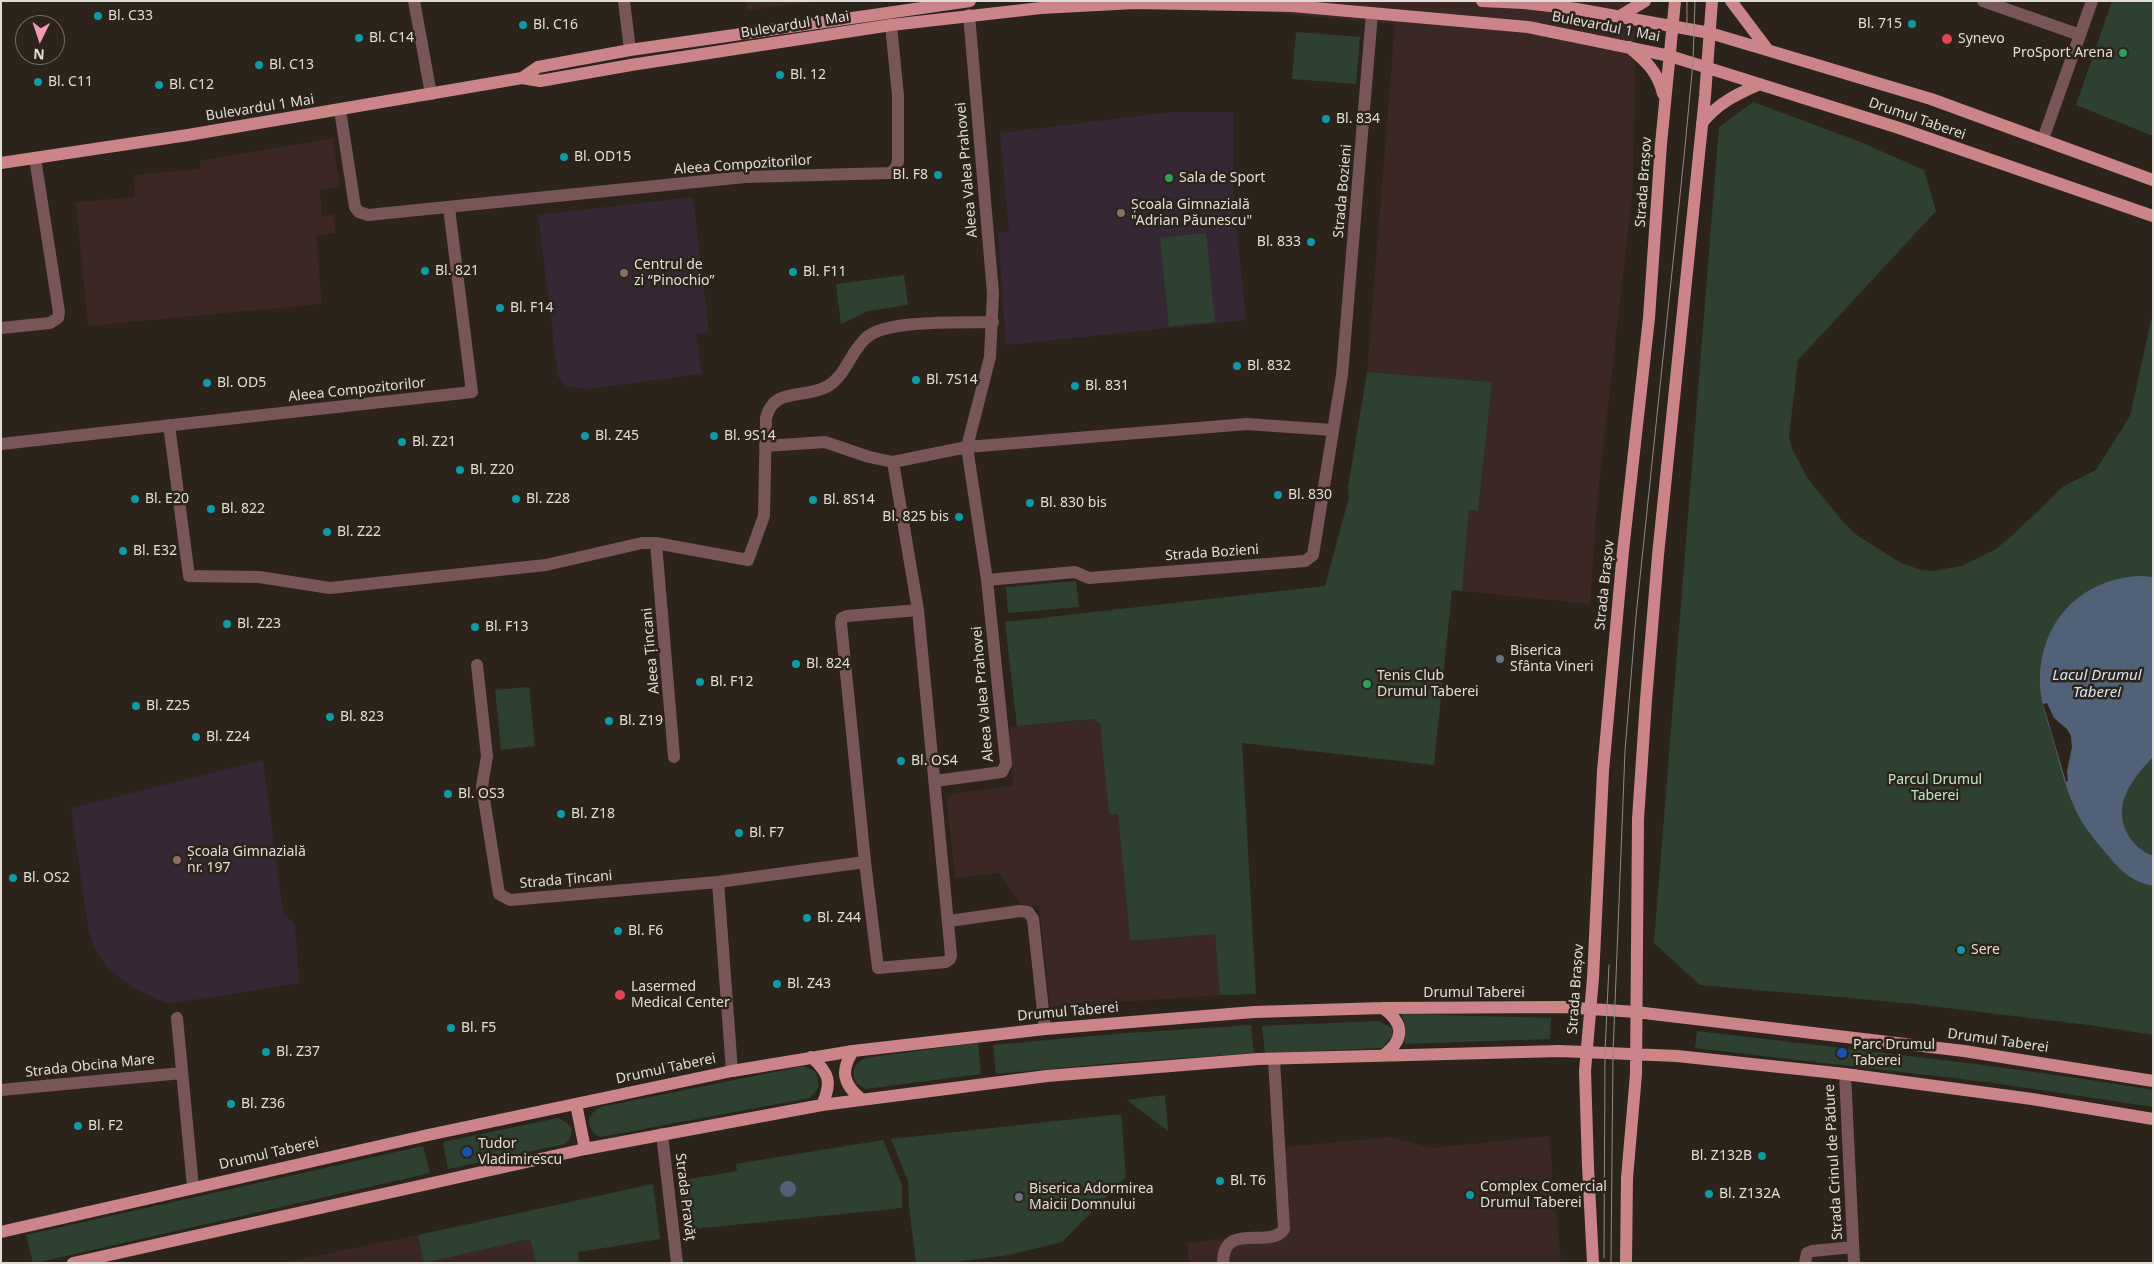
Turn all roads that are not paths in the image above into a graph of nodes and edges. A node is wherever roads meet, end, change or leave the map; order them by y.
1 (414, 1) edge
2 (624, 1) edge
3 (970, 1) edge
4 (1482, 1) edge
5 (1645, 1) edge
6 (1675, 1) edge
7 (1712, 1) edge
8 (1731, 1) edge
9 (1983, 1) edge
10 (2092, 1) edge
11 (1372, 13) junction
12 (969, 15) junction
13 (1620, 16) junction
14 (891, 25) junction
15 (1674, 25) junction
16 (1710, 33) junction
17 (2080, 35) junction
18 (1627, 46) junction
19 (630, 50) junction
20 (1768, 50) junction
21 (1670, 56) junction
22 (1708, 67) junction
23 (522, 78) junction
24 (1760, 84) junction
25 (431, 94) junction
26 (1665, 103) junction
27 (340, 110) junction
28 (1702, 123) junction
29 (2043, 139) junction
30 (35, 158) junction
31 (1, 162) edge
32 (2153, 180) edge
33 (449, 208) junction
34 (2153, 216) edge
35 (993, 322) junction
36 (1, 328) edge
37 (169, 425) junction
38 (1332, 430) junction
39 (1, 444) edge
40 (765, 446) junction
41 (966, 448) junction
42 (893, 462) junction
43 (656, 543) junction
44 (987, 580) junction
45 (918, 610) junction
46 (478, 665) dead end
47 (674, 757) dead end
48 (935, 781) junction
49 (865, 862) junction
50 (718, 882) junction
51 (949, 921) junction
52 (1383, 1008) junction
53 (1590, 1009) junction
54 (1636, 1012) junction
55 (177, 1018) dead end
56 (1045, 1029) junction
57 (853, 1051) junction
58 (1587, 1052) junction
59 (1636, 1054) junction
60 (1384, 1055) junction
61 (811, 1057) junction
62 (1274, 1058) junction
63 (732, 1071) junction
64 (182, 1073) junction
65 (1845, 1074) junction
66 (2153, 1081) edge
67 (1, 1090) edge
68 (861, 1099) junction
69 (576, 1104) junction
70 (822, 1105) junction
71 (2153, 1119) edge
72 (662, 1134) junction
73 (585, 1149) junction
74 (193, 1187) junction
75 (1, 1232) edge
76 (1853, 1247) junction
77 (73, 1263) edge
78 (678, 1263) edge
79 (1223, 1263) edge
80 (1593, 1263) edge
81 (1626, 1263) edge
82 (1805, 1263) edge
83 (1854, 1263) edge

1 - 25 street
2 - 19 street
3 - 19 main road, Bulevardul 1 Mai
4 - 13 main road, Bulevardul 1 Mai
5 - 13 main road
6 - 15 main road, Strada Brașov
7 - 16 main road
8 - 20 main road
9 - 17 street
10 - 17 street
11 - 12 main road, Bulevardul 1 Mai
11 - 18 main road, Bulevardul 1 Mai
11 - 38 street, Strada Bozieni
12 - 14 main road, Bulevardul 1 Mai
12 - 35 street, Aleea Valea Prahovei
13 - 15 main road, Bulevardul 1 Mai
14 - 23 main road, Bulevardul 1 Mai
14 - 33 street, Aleea Compozitorilor
15 - 16 main road, Drumul Taberei
15 - 21 main road, Strada Brașov
16 - 20 main road, Drumul Taberei
16 - 22 main road
17 - 29 street
18 - 21 main road, Bulevardul 1 Mai
18 - 26 main road
19 - 23 main road, Bulevardul 1 Mai
20 - 29 main road, Drumul Taberei
21 - 22 main road, Drumul Taberei
21 - 26 main road, Strada Brașov
22 - 24 main road, Drumul Taberei
22 - 28 main road
23 - 25 main road, Bulevardul 1 Mai
24 - 28 main road
24 - 34 main road, Drumul Taberei
25 - 27 main road, Bulevardul 1 Mai
26 - 53 main road, Strada Brașov
27 - 30 main road, Bulevardul 1 Mai
27 - 33 street, Aleea Compozitorilor
28 - 54 main road
29 - 32 main road, Drumul Taberei
30 - 31 main road, Bulevardul 1 Mai
30 - 36 street
33 - 37 street, Aleea Compozitorilor
35 - 40 street
35 - 41 street, Aleea Valea Prahovei
37 - 39 street, Aleea Compozitorilor
37 - 43 street
38 - 41 street
38 - 44 street, Strada Bozieni
40 - 42 street
40 - 43 street
41 - 42 street
41 - 44 street, Aleea Valea Prahovei
42 - 45 street
43 - 47 street, Aleea Țincani
44 - 48 street, Aleea Valea Prahovei
45 - 48 street
45 - 49 street
46 - 50 street, Strada Țincani
48 - 51 street
49 - 50 street, Strada Țincani
49 - 51 street
50 - 63 street
51 - 56 street
52 - 53 main road, Drumul Taberei
52 - 56 main road, Drumul Taberei
52 - 60 main road
53 - 54 main road, Drumul Taberei
53 - 58 main road, Strada Brașov
54 - 59 main road
54 - 66 main road, Drumul Taberei
55 - 64 street
56 - 57 main road, Drumul Taberei
57 - 61 main road, Drumul Taberei
57 - 68 main road
58 - 59 main road
58 - 60 main road
58 - 80 main road, Strada Brașov
59 - 65 main road
59 - 81 main road
60 - 62 main road
61 - 63 main road, Drumul Taberei
61 - 70 main road
62 - 68 main road
62 - 79 street
63 - 69 main road, Drumul Taberei
64 - 67 street, Strada Obcina Mare
64 - 74 street
65 - 71 main road
65 - 76 street, Strada Crinul de Pădure
68 - 70 main road
69 - 73 main road
69 - 74 main road, Drumul Taberei
70 - 72 main road
72 - 73 main road
72 - 78 street, Strada Pravăț
73 - 77 main road
74 - 75 main road, Drumul Taberei
76 - 82 street, Strada Crinul de Pădure
76 - 83 street, Strada Crinul de Pădure

